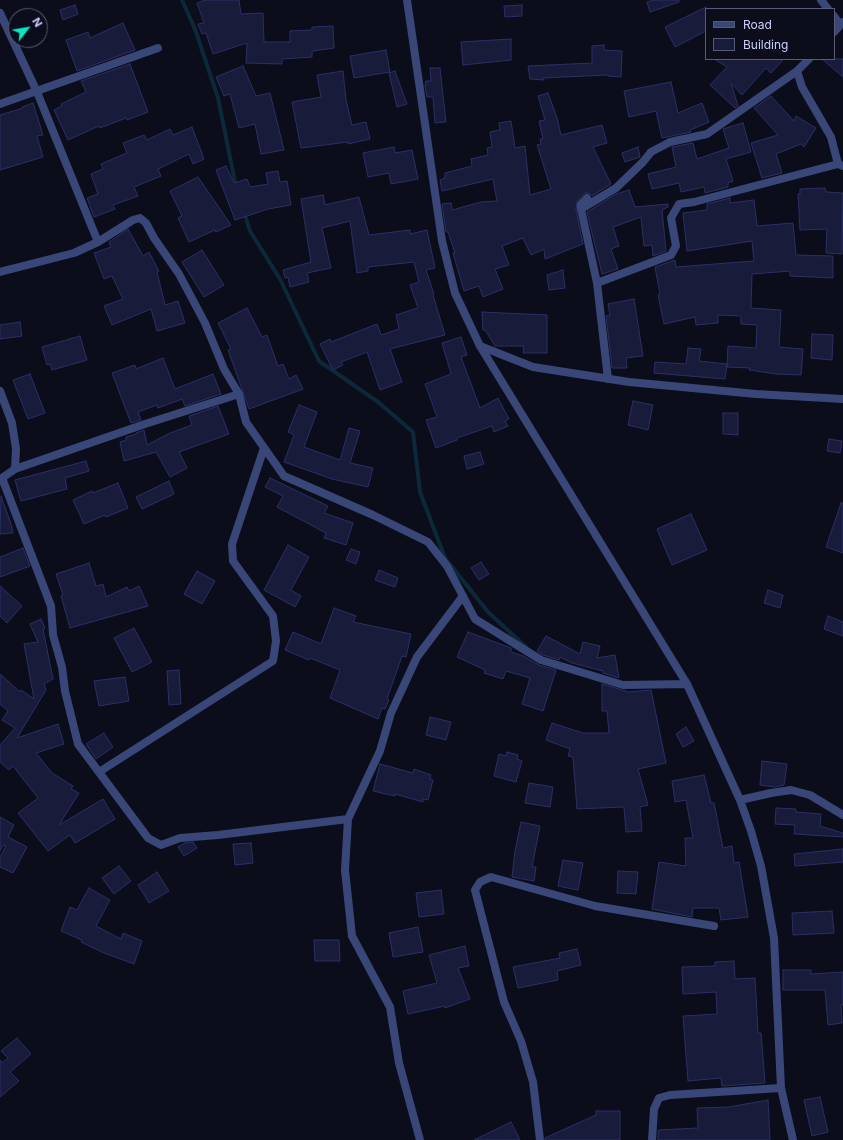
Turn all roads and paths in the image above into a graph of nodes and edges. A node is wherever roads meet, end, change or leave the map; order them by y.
1 (407, 0) edge
2 (821, 0) edge
3 (827, 8) edge
4 (0, 13) edge
5 (842, 23) edge
6 (835, 31) edge
7 (158, 48) dead end
8 (808, 60) edge
9 (798, 71) junction
10 (37, 92) junction
11 (0, 104) edge
12 (841, 165) edge
13 (587, 198) dead end
14 (581, 208) junction
15 (98, 242) junction
16 (0, 272) edge
17 (596, 283) junction
18 (480, 346) junction
19 (608, 378) junction
20 (0, 390) edge
21 (239, 394) junction
22 (843, 399) edge
23 (264, 448) junction
24 (15, 469) junction
25 (1, 478) edge
26 (463, 596) junction
27 (687, 684) junction
28 (99, 772) junction
29 (740, 800) junction
30 (843, 815) edge
31 (348, 819) junction
32 (714, 926) dead end
33 (781, 1088) junction
34 (420, 1140) edge
35 (540, 1140) edge
36 (652, 1140) edge
37 (793, 1140) edge

1 - 18 street
2 - 3 street
4 - 10 street
5 - 6 street
7 - 10 street
8 - 9 street
9 - 12 street
9 - 14 street
10 - 11 street
10 - 15 street
12 - 17 street
13 - 14 street
14 - 17 street
15 - 16 street
15 - 21 street
17 - 19 street
18 - 19 street
18 - 27 street
19 - 22 street
20 - 24 street
21 - 23 street
21 - 24 street
23 - 26 street
23 - 28 street
24 - 25 street
25 - 28 street
26 - 27 street
26 - 31 street
27 - 29 street
28 - 31 street
29 - 30 street
29 - 33 street
31 - 34 street
32 - 35 street
33 - 36 street
33 - 37 street

